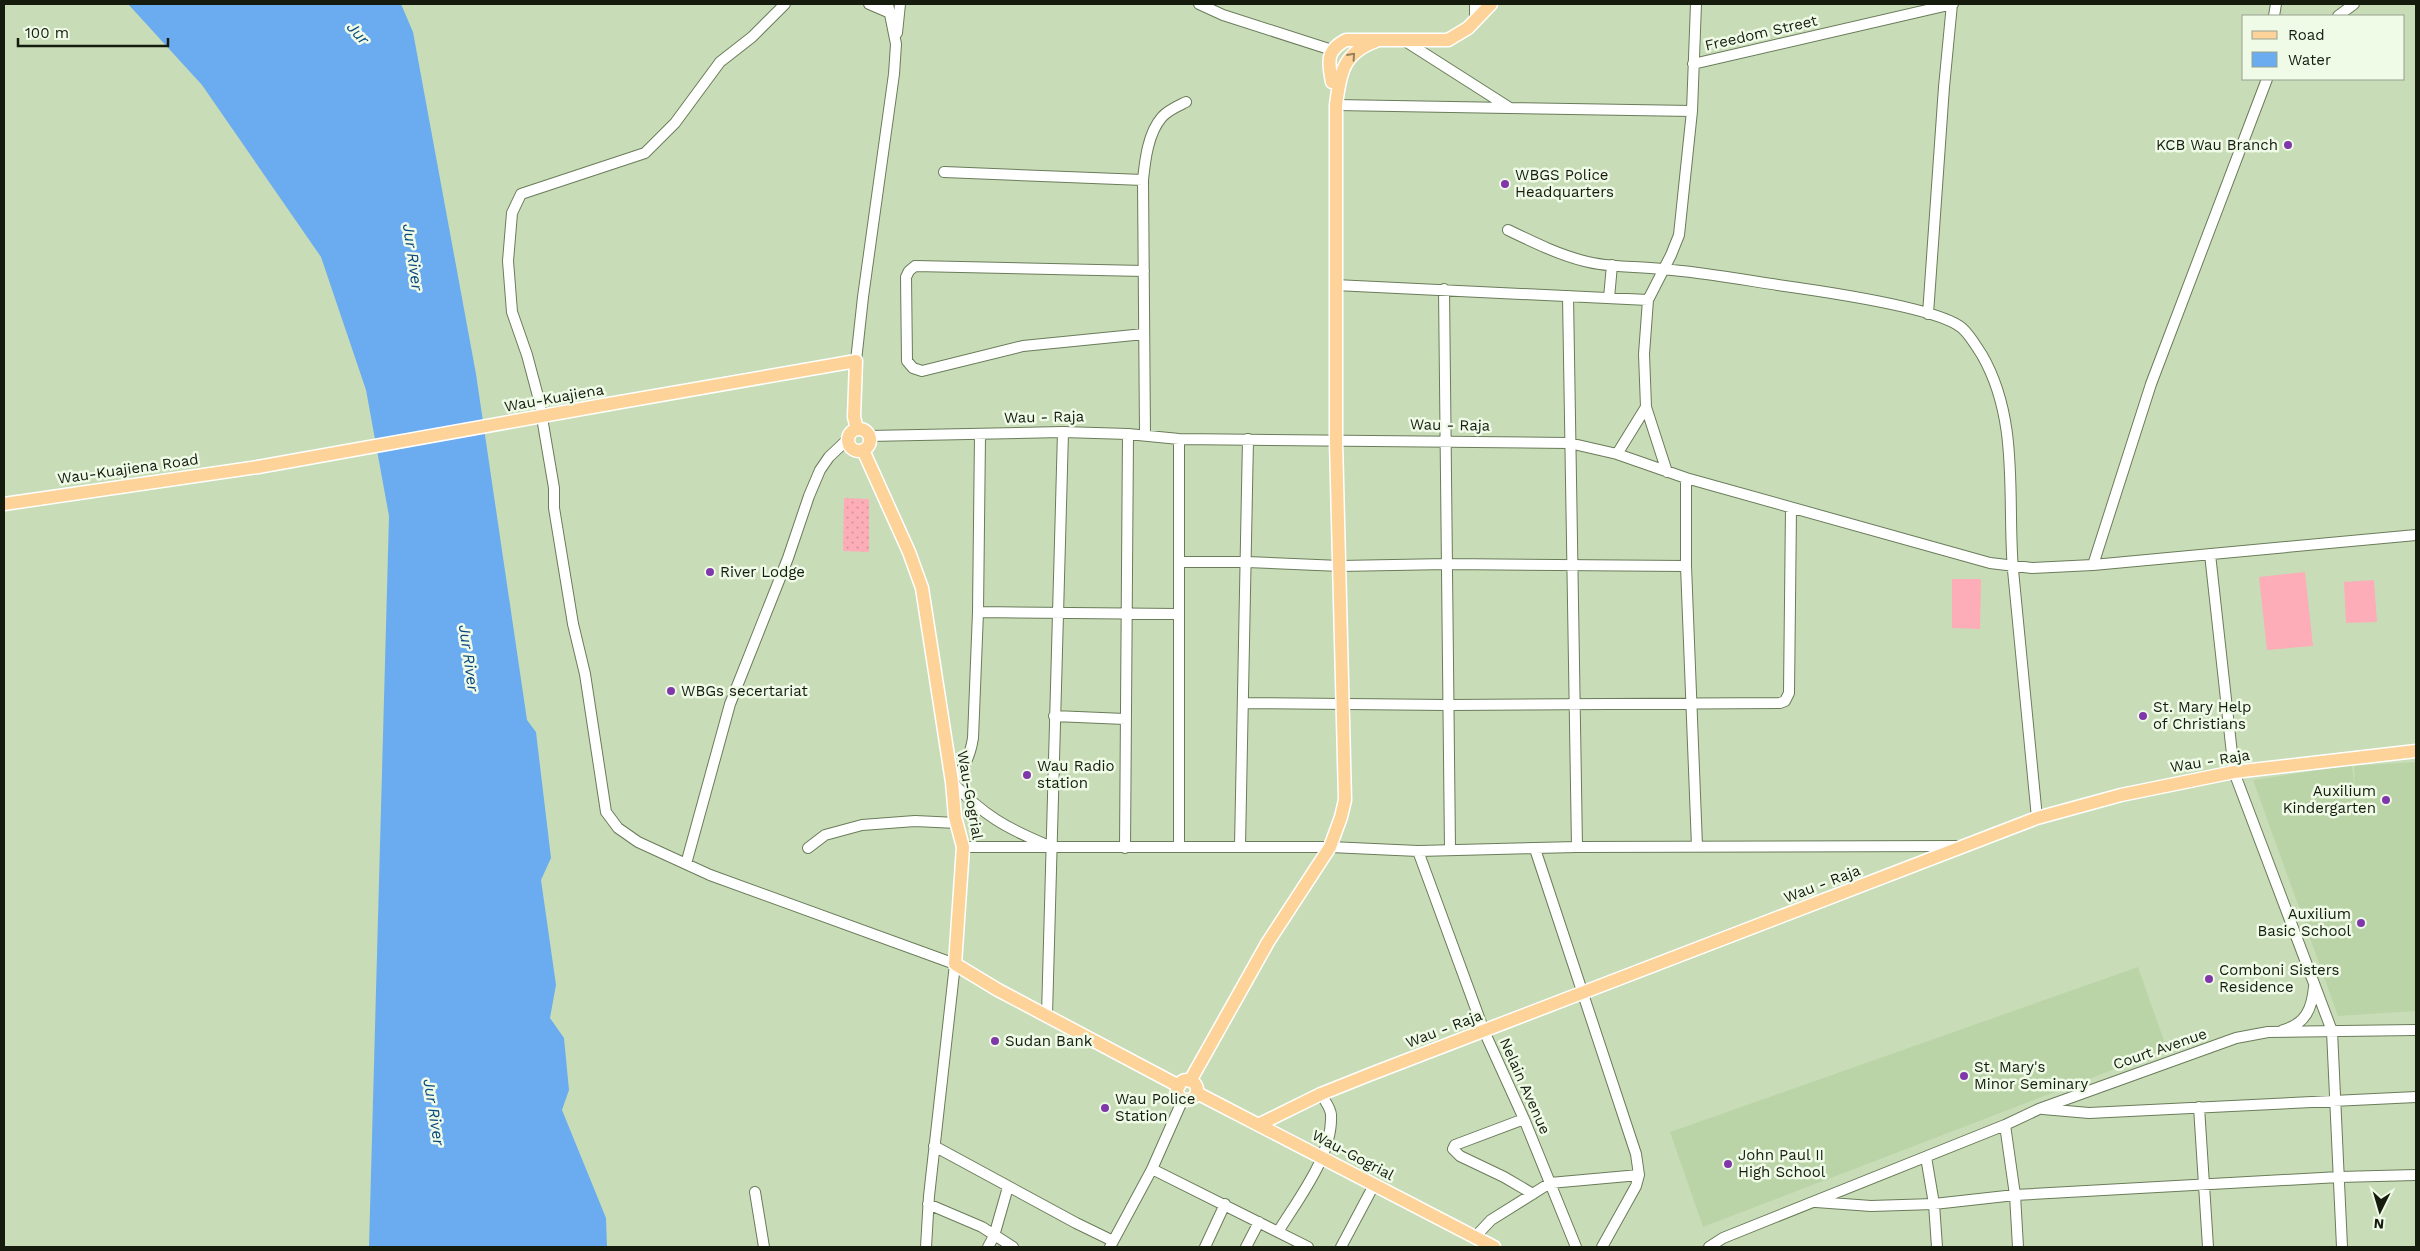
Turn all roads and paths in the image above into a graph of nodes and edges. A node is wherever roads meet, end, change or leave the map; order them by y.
1 (785, 4) edge
2 (869, 4) edge
3 (900, 4) edge
4 (1199, 4) edge
5 (1475, 4) edge
6 (1491, 4) edge
7 (1696, 4) edge
8 (1953, 4) edge
9 (2354, 4) edge
10 (889, 8) edge
11 (2339, 15) edge
12 (1475, 21) junction
13 (1376, 41) junction
14 (1405, 41) junction
15 (896, 44) junction
16 (1332, 50) junction
17 (1693, 64) junction
18 (1339, 80) junction
19 (2268, 80) edge
20 (1186, 102) dead end
21 (1336, 105) junction
22 (1510, 108) junction
23 (1692, 111) junction
24 (944, 172) dead end
25 (1143, 180) junction
26 (1508, 230) dead end
27 (1612, 265) junction
28 (1664, 269) junction
29 (1144, 271) junction
30 (1335, 286) junction
31 (1444, 289) junction
32 (1568, 296) junction
33 (1609, 298) junction
34 (1648, 300) junction
35 (1928, 314) junction
36 (1144, 334) junction
37 (856, 362) junction
38 (1646, 407) junction
39 (857, 429) junction
40 (1063, 432) junction
41 (1128, 434) junction
42 (980, 435) junction
43 (1145, 435) junction
44 (869, 436) junction
45 (848, 439) junction
46 (1179, 439) junction
47 (1248, 439) junction
48 (1336, 441) junction
49 (1444, 441) junction
50 (1569, 443) junction
51 (863, 450) junction
52 (1616, 454) junction
53 (258, 467) joint
54 (1666, 472) junction
55 (1686, 478) junction
56 (4, 504) edge
57 (1791, 508) junction
58 (2416, 535) edge
59 (2210, 554) junction
60 (1179, 562) junction
61 (1247, 562) junction
62 (1447, 564) junction
63 (1571, 565) junction
64 (2093, 565) junction
65 (1340, 566) junction
66 (1686, 566) junction
67 (2013, 566) junction
68 (978, 612) junction
69 (1058, 614) junction
70 (1126, 614) junction
71 (1178, 614) junction
72 (1244, 702) junction
73 (1341, 703) junction
74 (1691, 703) junction
75 (1448, 705) junction
76 (1575, 705) junction
77 (1054, 716) junction
78 (1125, 718) junction
79 (2416, 751) edge
80 (2234, 772) junction
81 (952, 782) junction
82 (2037, 818) junction
83 (957, 823) junction
84 (1240, 846) junction
85 (1697, 846) junction
86 (1961, 846) junction
87 (964, 847) junction
88 (1180, 847) junction
89 (1330, 847) junction
90 (1577, 847) junction
91 (808, 848) dead end
92 (1052, 848) junction
93 (1125, 848) junction
94 (1535, 849) junction
95 (1450, 850) junction
96 (1418, 851) junction
97 (686, 864) junction
98 (955, 964) junction
99 (2314, 983) junction
100 (1584, 993) junction
101 (1047, 1015) junction
102 (2416, 1030) edge
103 (1484, 1031) junction
104 (2268, 1032) junction
105 (2332, 1032) junction
106 (1184, 1084) junction
107 (1197, 1093) junction
108 (1321, 1094) junction
109 (2416, 1097) edge
110 (1183, 1099) junction
111 (2336, 1099) junction
112 (2199, 1107) junction
113 (2039, 1109) junction
114 (1524, 1119) junction
115 (1260, 1124) junction
116 (2005, 1125) junction
117 (934, 1146) junction
118 (1322, 1157) junction
119 (1926, 1157) junction
120 (1152, 1168) junction
121 (1639, 1175) junction
122 (2416, 1175) edge
123 (2340, 1177) junction
124 (1550, 1183) junction
125 (1374, 1185) junction
126 (2205, 1185) junction
127 (1008, 1187) junction
128 (755, 1192) dead end
129 (1533, 1194) junction
130 (2015, 1195) junction
131 (1813, 1201) junction
132 (928, 1204) junction
133 (1225, 1204) junction
134 (1934, 1204) junction
135 (1259, 1222) junction
136 (1278, 1232) junction
137 (994, 1236) junction
138 (1475, 1237) junction
139 (1112, 1244) edge
140 (764, 1247) edge
141 (926, 1247) edge
142 (988, 1247) edge
143 (1013, 1247) edge
144 (1205, 1247) edge
145 (1246, 1247) edge
146 (1308, 1247) edge
147 (1341, 1247) edge
148 (1494, 1247) edge
149 (1576, 1247) edge
150 (1602, 1247) edge
151 (1709, 1247) edge
152 (1937, 1247) edge
153 (2018, 1247) edge
154 (2208, 1247) edge
155 (2342, 1247) edge

1 - 97 street
2 - 10 street
3 - 15 street
4 - 16 street
5 - 12 street
6 - 12 main road
7 - 17 street
8 - 17 street, Freedom Street
8 - 35 street
9 - 11 street
10 - 15 street
12 - 14 main road
13 - 14 main road
13 - 16 main road
18 -> 13 main road
14 - 22 street
15 - 37 street
16 - 18 main road
17 - 23 street
18 - 21 main road
19 - 64 street
20 - 25 street
21 - 22 street
21 - 30 main road
22 - 23 street
23 - 28 street
24 - 25 street
25 - 29 street
26 - 27 street
27 - 28 street
27 - 33 street
28 - 34 street
28 - 35 street
29 - 36 street
29 - 36 street
30 - 31 street
30 - 48 main road
31 - 32 street
31 - 49 street
32 - 33 street
32 - 50 street
33 - 34 street
34 - 38 street
35 - 67 street
36 - 43 street
37 - 39 main road
37 - 53 main road, Wau-Kuajiena, bridge
38 - 52 street
38 - 54 street
39 - 44 main road
39 - 45 main road
40 - 41 street, Wau - Raja
40 - 42 street, Wau - Raja
40 - 69 street
41 - 43 street, Wau - Raja
41 - 70 street
42 - 44 street, Wau - Raja
42 - 68 street
43 - 46 street, Wau - Raja
44 - 51 main road
45 - 51 main road, Wau-Gogrial
45 - 97 street
46 - 47 street, Wau - Raja
46 - 60 street
47 - 48 street, Wau - Raja
47 - 61 street
48 - 49 street, Wau - Raja
48 - 65 main road
49 - 50 street, Wau - Raja
49 - 62 street
50 - 52 street, Wau - Raja
50 - 63 street
51 - 81 main road, Wau-Gogrial
52 - 54 street, Wau - Raja
53 - 56 main road, Wau-Kuajiena Road
54 - 55 street, Wau - Raja
55 - 57 street, Wau - Raja
55 - 66 street
57 - 67 street, Wau - Raja
57 - 74 street
58 - 59 street, Wau - Raja
59 - 64 street, Wau - Raja
59 - 80 street
60 - 61 street
60 - 71 street
61 - 65 street
61 - 72 street
62 - 63 street
62 - 65 street
62 - 75 street
63 - 66 street
63 - 76 street
64 - 67 street, Wau - Raja
65 - 73 main road
66 - 74 street
67 - 82 street
68 - 69 street
68 - 81 street
69 - 70 street
69 - 77 street
70 - 71 street
70 - 78 street
71 - 88 street
72 - 73 street
72 - 84 street
73 - 75 street
73 - 89 main road
74 - 76 street
74 - 85 street
75 - 76 street
75 - 95 street
76 - 90 street
77 - 78 street
77 - 92 street
78 - 93 street
79 - 80 main road, Wau - Raja
80 - 82 main road, Wau - Raja
80 - 99 street
81 - 83 main road, Wau-Gogrial
81 - 92 street
82 - 86 main road, Wau - Raja
83 - 87 main road, Wau-Gogrial
83 - 91 street
84 - 88 street
84 - 89 street
85 - 86 street
85 - 90 street
86 - 100 main road, Wau - Raja
87 - 92 street
87 - 98 main road, Wau-Gogrial
88 - 93 street
89 - 96 street
89 - 106 main road
90 - 94 street
92 - 93 street
92 - 101 street
94 - 95 street
94 - 100 street
95 - 96 street
96 - 103 street, Nelain Avenue
97 - 98 street
98 - 101 main road
98 - 117 street
99 - 104 street
99 - 105 street
100 - 103 main road, Wau - Raja
100 - 121 street
101 - 106 main road
102 - 105 street, Court Avenue
103 - 108 main road, Wau - Raja
103 - 114 street, Nelain Avenue
104 - 105 street, Court Avenue
104 - 113 street, Court Avenue
105 - 111 street
106 - 107 main road
106 - 110 main road
107 - 110 main road
107 - 115 main road, Wau-Gogrial
108 - 115 main road, Wau - Raja
108 - 118 street
109 - 111 street
110 - 120 street
111 - 112 street
111 - 123 street
112 - 113 street
112 - 126 street
113 - 116 street, Court Avenue
114 - 124 street, Nelain Avenue
114 - 129 street
115 - 118 main road, Wau-Gogrial
116 - 119 street, Court Avenue
116 - 130 street
117 - 127 street
117 - 132 street
118 - 125 main road, Wau-Gogrial
118 - 136 street
119 - 131 street, Court Avenue
119 - 134 street
120 - 133 street
120 - 139 street
121 - 124 street
121 - 150 street
122 - 123 street
123 - 126 street
123 - 155 street
124 - 129 street
124 - 149 street, Nelain Avenue
125 - 138 main road, Wau-Gogrial
125 - 147 street
126 - 130 street
126 - 154 street
127 - 137 street
127 - 139 street
128 - 140 street
129 - 138 street
130 - 134 street
130 - 153 street
131 - 134 street
131 - 151 street, Court Avenue
132 - 137 street
132 - 141 street
133 - 135 street
133 - 144 street
134 - 152 street
135 - 136 street
135 - 145 street
136 - 146 street
137 - 142 street
137 - 143 street
138 - 148 main road, Wau-Gogrial

